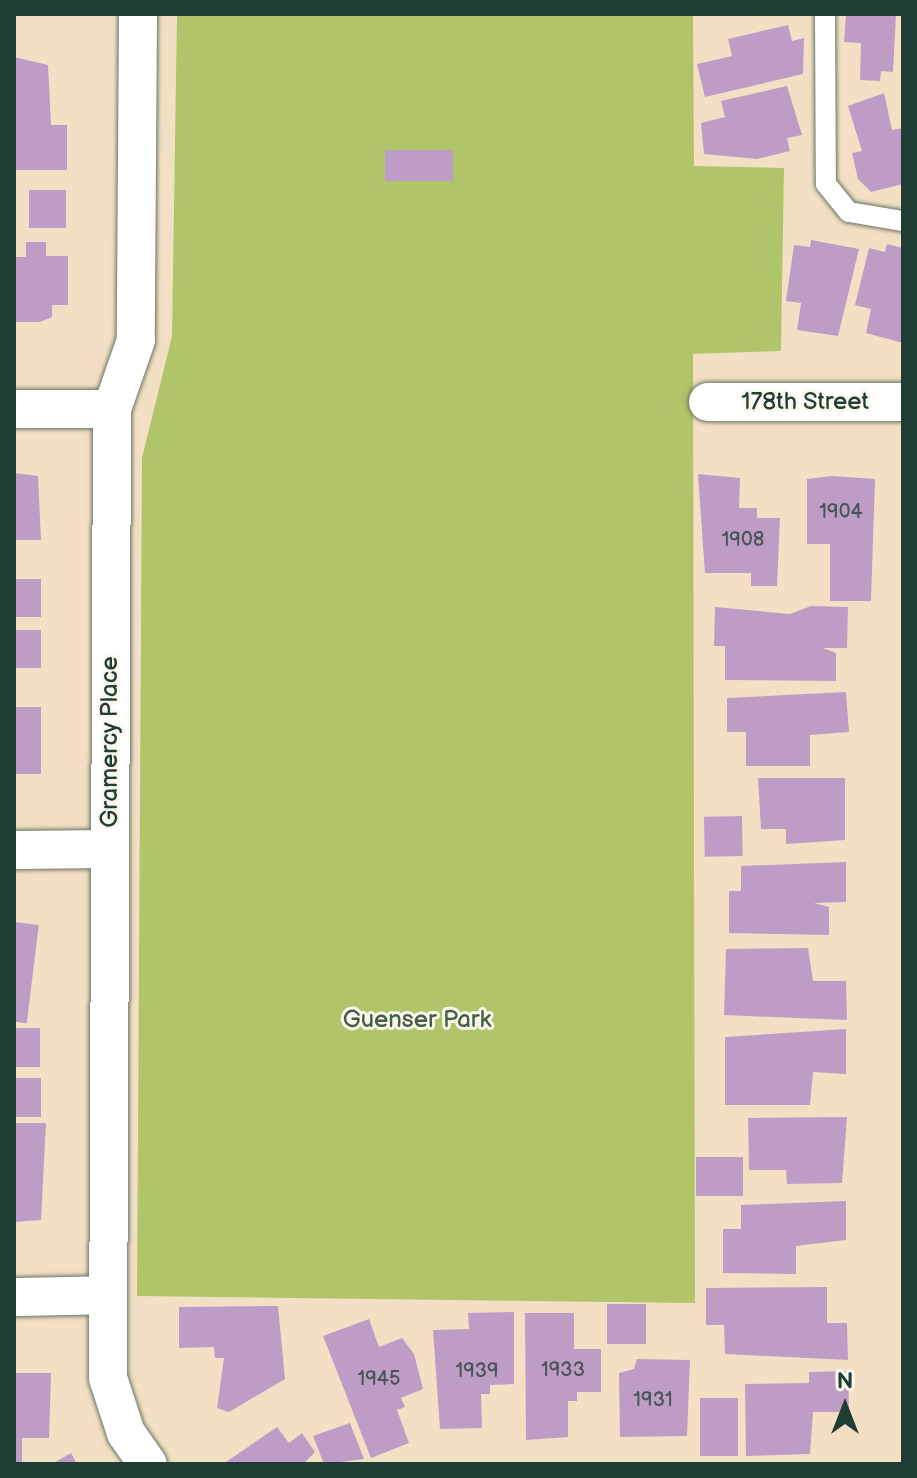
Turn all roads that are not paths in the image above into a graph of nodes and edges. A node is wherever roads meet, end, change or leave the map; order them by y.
1 (138, 14) edge
2 (825, 14) edge
3 (903, 221) edge
4 (708, 402) dead end
5 (903, 402) edge
6 (14, 409) edge
7 (112, 409) junction
8 (110, 849) junction
9 (14, 850) edge
10 (108, 1295) junction
11 (14, 1297) edge
12 (148, 1464) edge

1 - 7 street, Gramercy Place
2 - 3 lane
4 - 5 street, 178th Street
6 - 7 street
7 - 8 street, Gramercy Place
8 - 9 street
8 - 10 street, Gramercy Place
10 - 11 street
10 - 12 street, Gramercy Place

